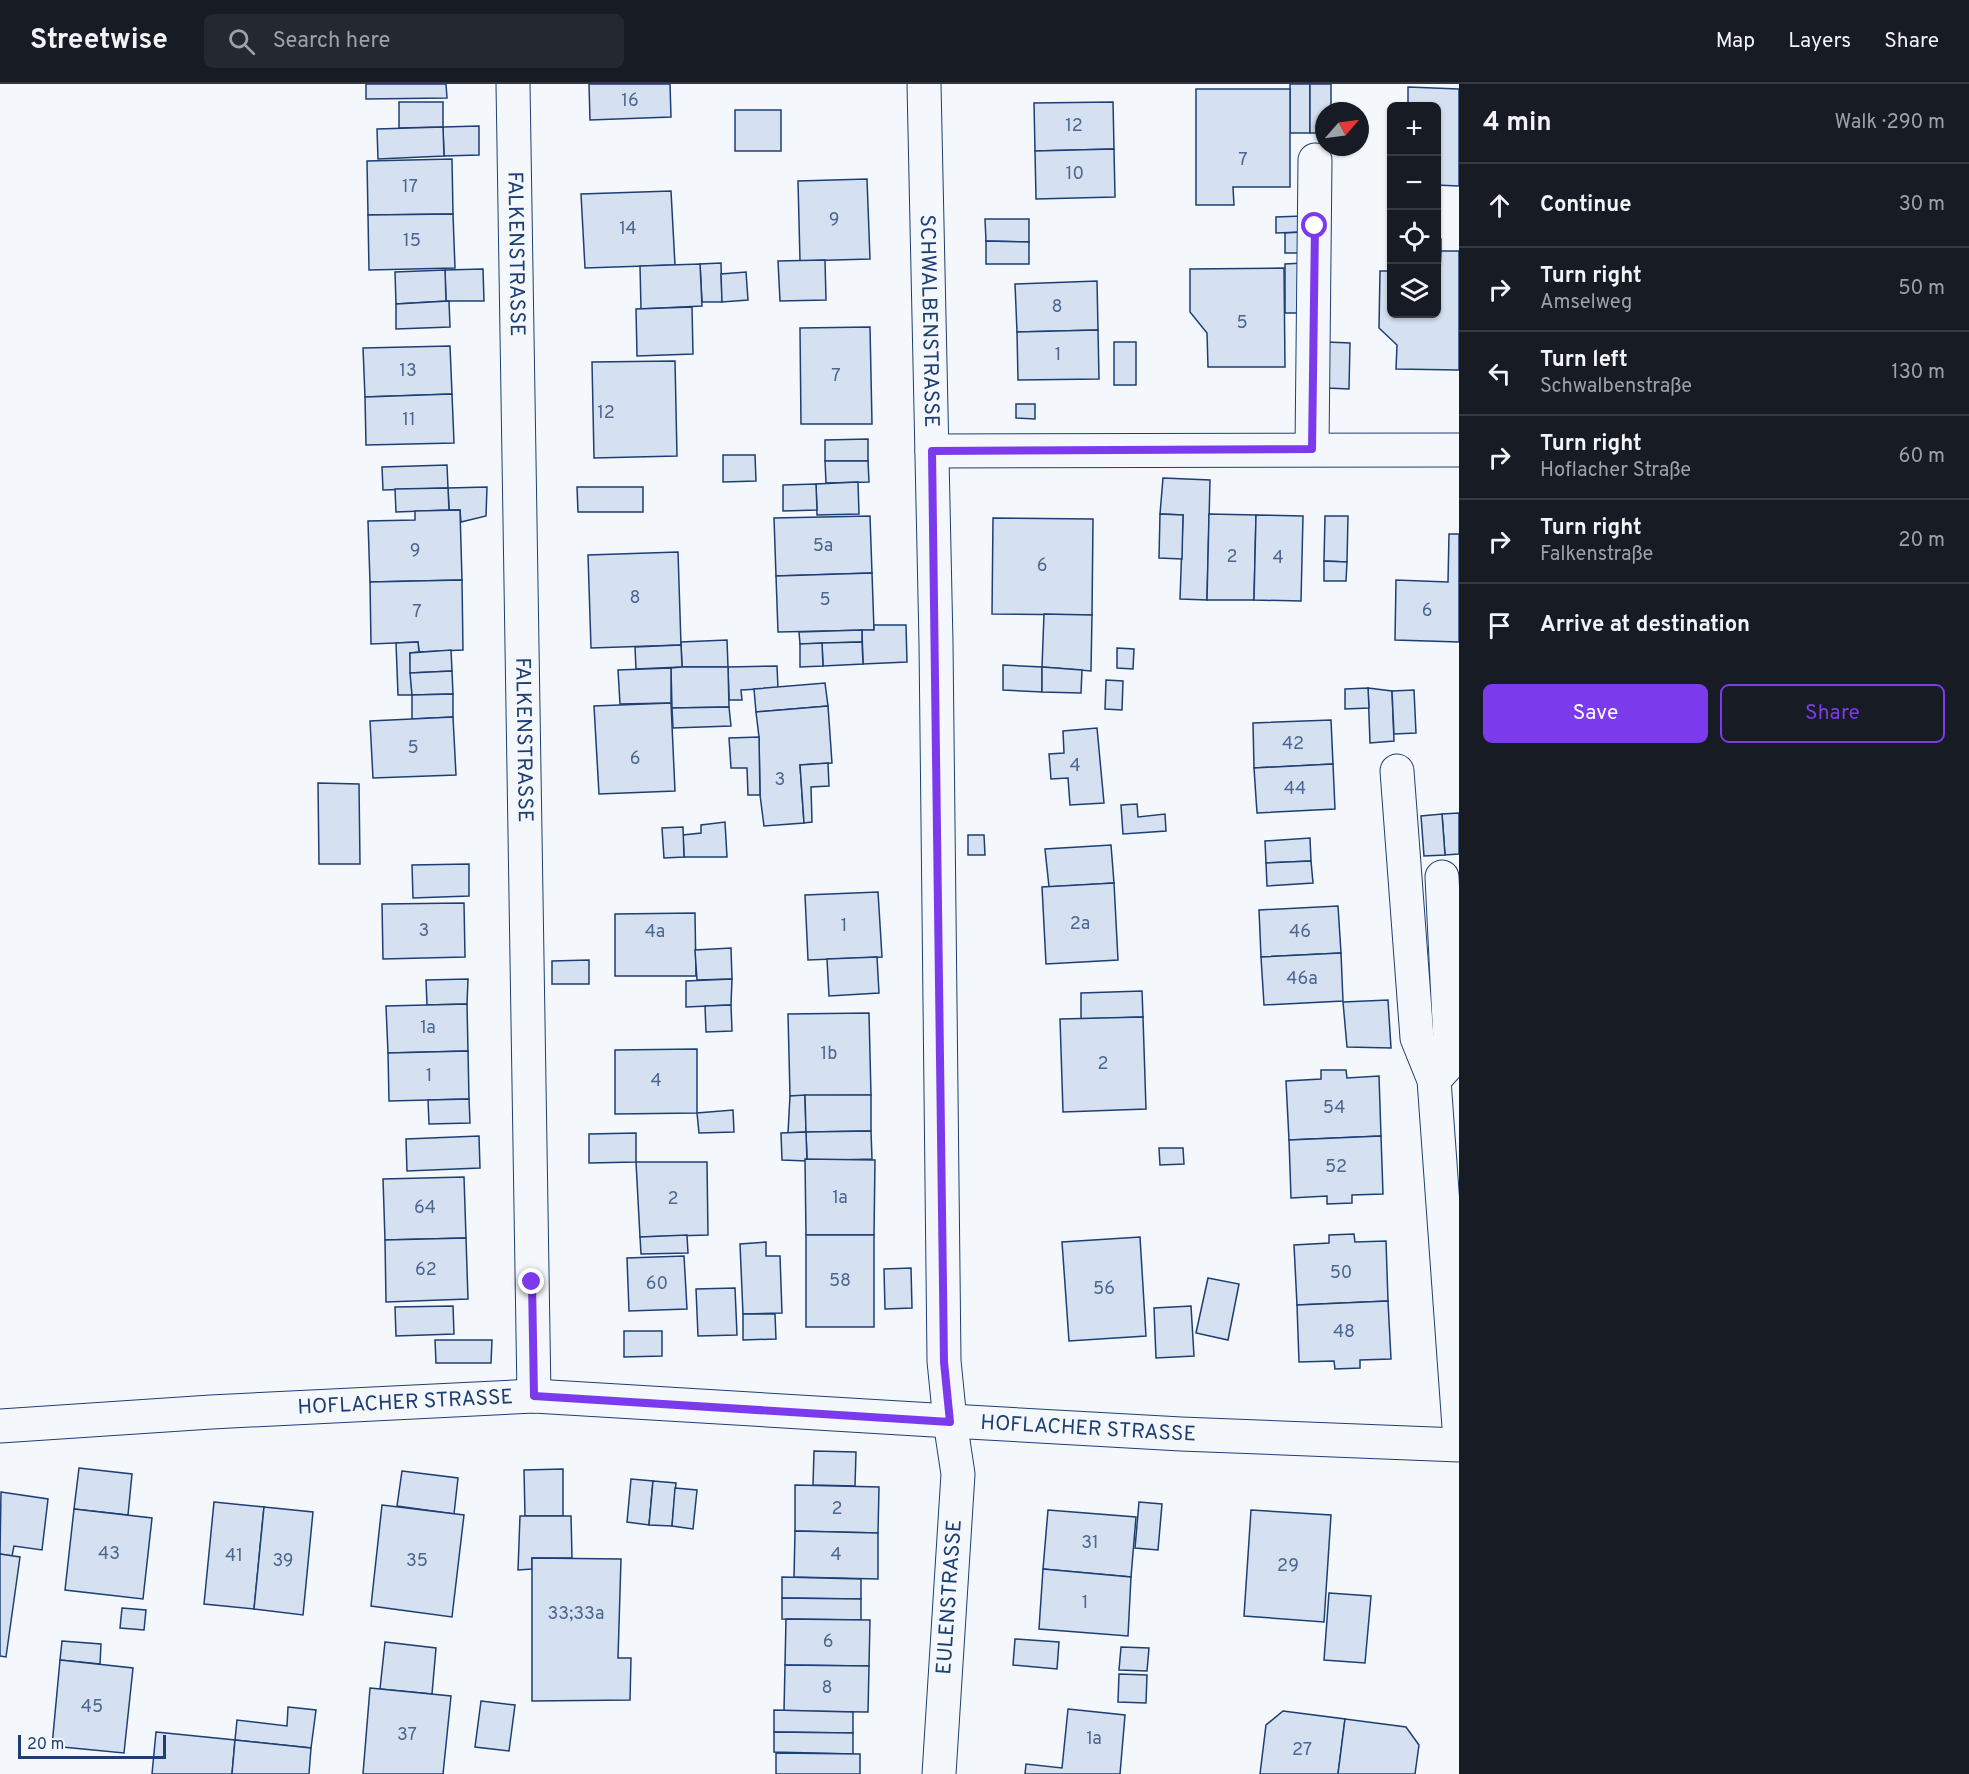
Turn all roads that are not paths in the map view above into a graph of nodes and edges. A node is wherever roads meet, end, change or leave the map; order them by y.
1 (513, 84) edge
2 (924, 84) edge
3 (1315, 160) dead end
4 (1312, 449) junction
5 (1459, 450) edge
6 (932, 451) junction
7 (1397, 771) dead end
8 (1442, 877) dead end
9 (1434, 1080) junction
10 (534, 1396) junction
11 (950, 1422) junction
12 (0, 1426) edge
13 (1459, 1427) edge
14 (1459, 1446) edge
15 (939, 1774) edge

1 - 10 street, FALKENSTRASSE
2 - 6 street, SCHWALBENSTRASSE
3 - 4 street
4 - 5 street
4 - 6 street
6 - 11 street, SCHWALBENSTRASSE
7 - 9 street
8 - 9 street
9 - 13 street
10 - 11 street, HOFLACHER STRASSE
10 - 12 street, HOFLACHER STRASSE
11 - 14 street, HOFLACHER STRASSE
11 - 15 street, EULENSTRASSE

